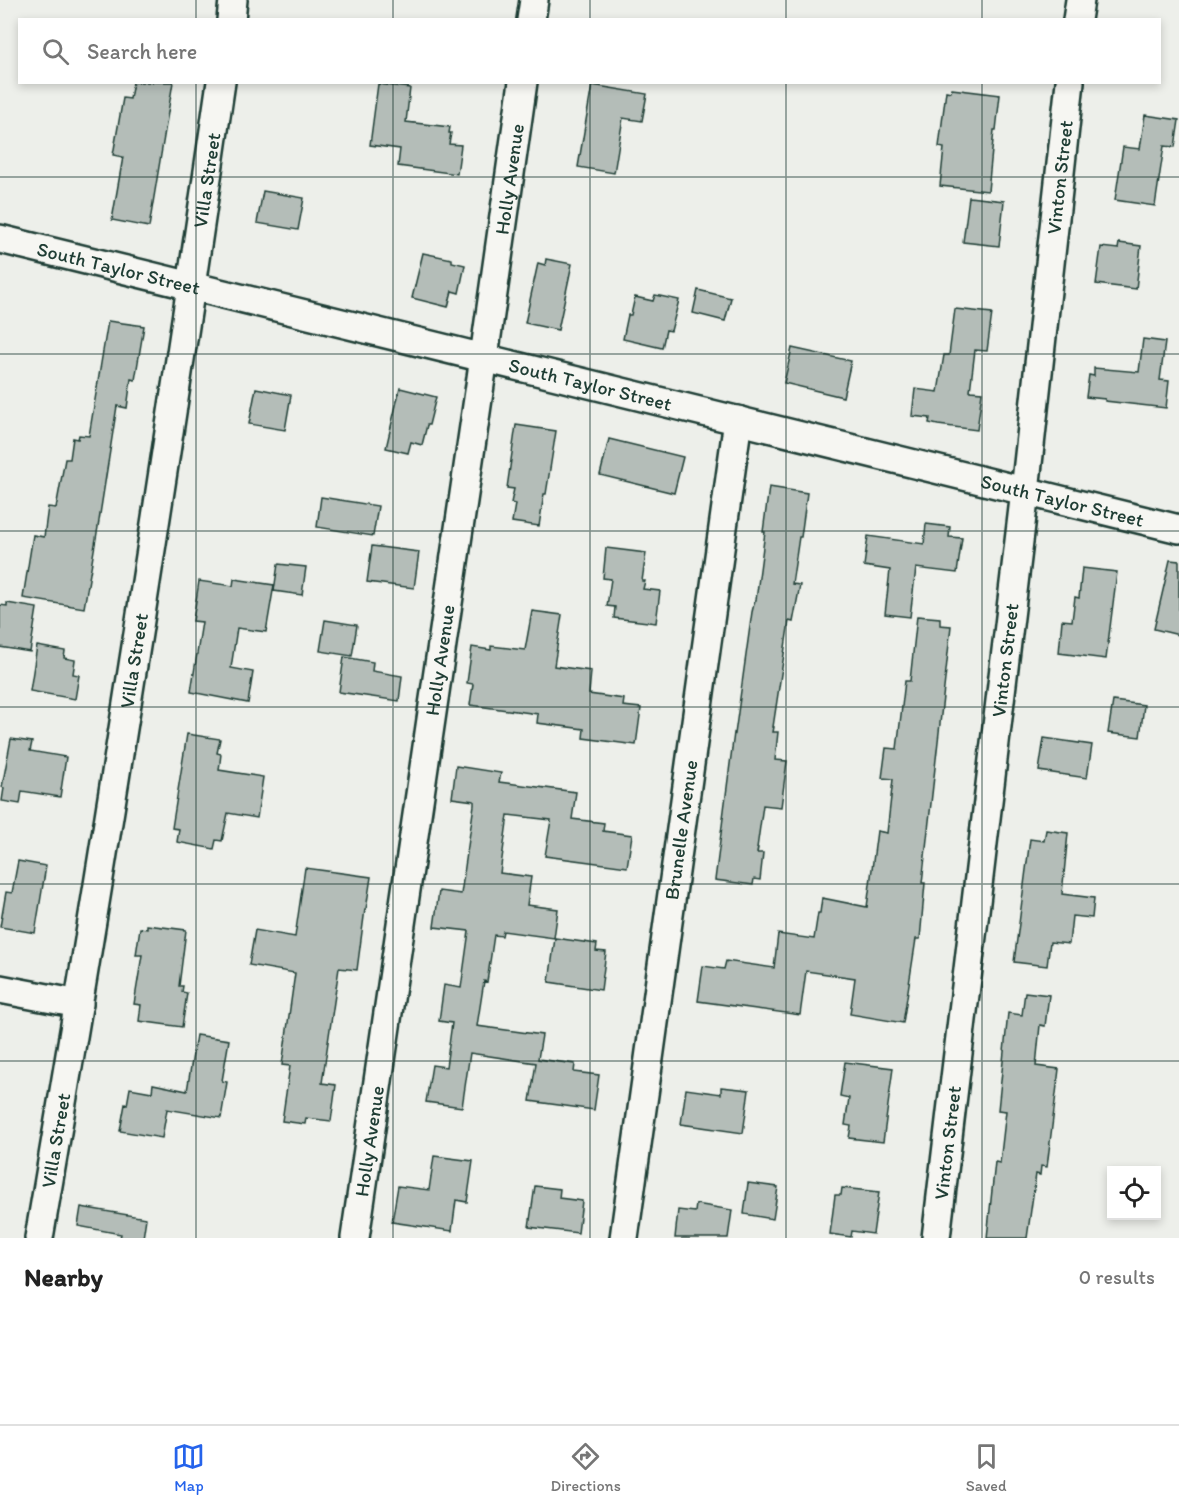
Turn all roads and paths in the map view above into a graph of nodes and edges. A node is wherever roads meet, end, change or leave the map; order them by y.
1 (233, 0) edge
2 (534, 0) edge
3 (1080, 0) edge
4 (231, 18) edge
5 (531, 18) edge
6 (1077, 18) edge
7 (221, 84) edge
8 (523, 84) edge
9 (1070, 84) edge
10 (0, 239) edge
11 (192, 286) junction
12 (484, 358) junction
13 (738, 420) junction
14 (1025, 491) junction
15 (1179, 529) edge
16 (0, 989) edge
17 (79, 1004) junction
18 (39, 1238) edge
19 (355, 1238) edge
20 (624, 1238) edge
21 (936, 1238) edge

1 - 4 street
2 - 5 street
3 - 6 street
7 - 11 street, Villa Street
8 - 12 street, Holly Avenue
9 - 14 street, Vinton Street
10 - 11 street, South Taylor Street
11 - 12 street, South Taylor Street
11 - 17 street, Villa Street
12 - 13 street, South Taylor Street
12 - 19 street, Holly Avenue
13 - 14 street, South Taylor Street
13 - 20 street, Brunelle Avenue
14 - 15 street, South Taylor Street
14 - 21 street, Vinton Street
16 - 17 street
17 - 18 street, Villa Street

